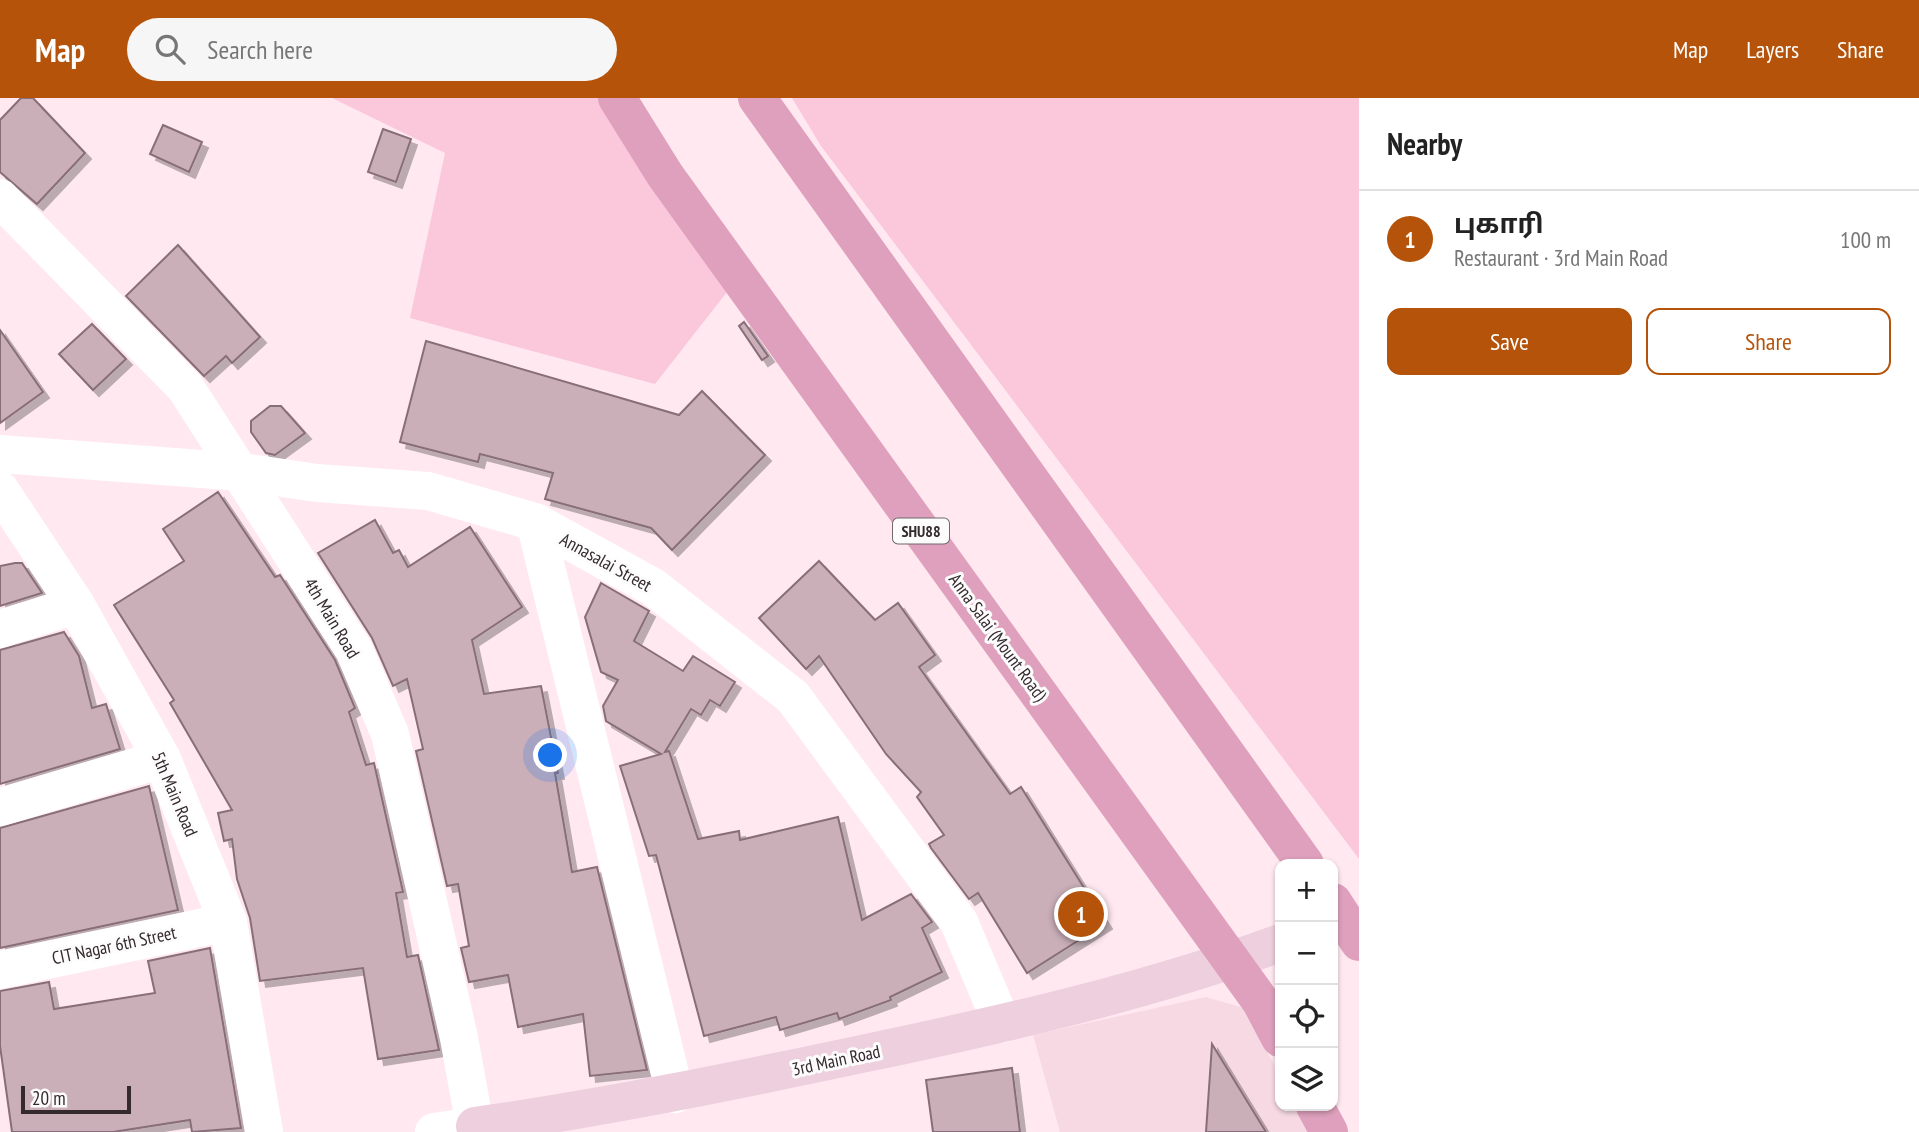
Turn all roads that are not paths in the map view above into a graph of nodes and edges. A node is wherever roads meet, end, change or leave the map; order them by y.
1 (617, 98) edge
2 (757, 98) edge
3 (0, 198) edge
4 (0, 454) edge
5 (242, 472) junction
6 (0, 490) edge
7 (536, 522) junction
8 (76, 605) junction
9 (0, 629) edge
10 (162, 759) junction
11 (0, 807) edge
12 (1302, 859) edge
13 (228, 922) junction
14 (1275, 945) edge
15 (1231, 960) junction
16 (0, 970) edge
17 (1002, 1024) junction
18 (1275, 1029) edge
19 (675, 1094) junction
20 (1318, 1111) edge
21 (476, 1129) edge
22 (264, 1132) edge
23 (434, 1132) edge
24 (1329, 1132) edge

1 - 15 main road, Anna Salai (Mount Road) / SHU88
2 - 12 main road
3 - 5 street, 4th Main Road
4 - 5 street, Annasalai Street
5 - 7 street, Annasalai Street
5 - 21 street, 4th Main Road
6 - 8 street, 5th Main Road
7 - 17 street, Annasalai Street
7 - 19 street
8 - 9 street
8 - 10 street, 5th Main Road
10 - 11 street
10 - 13 street, 5th Main Road
13 - 16 street, CIT Nagar 6th Street
13 - 22 street, 5th Main Road
14 - 15 main road, 3rd Main Road
15 - 17 main road, 3rd Main Road
15 - 18 main road, Anna Salai (Mount Road) / SHU88
17 - 19 main road, 3rd Main Road
19 - 21 main road, 3rd Main Road
20 - 24 main road
21 - 23 street, 3rd Main Road

